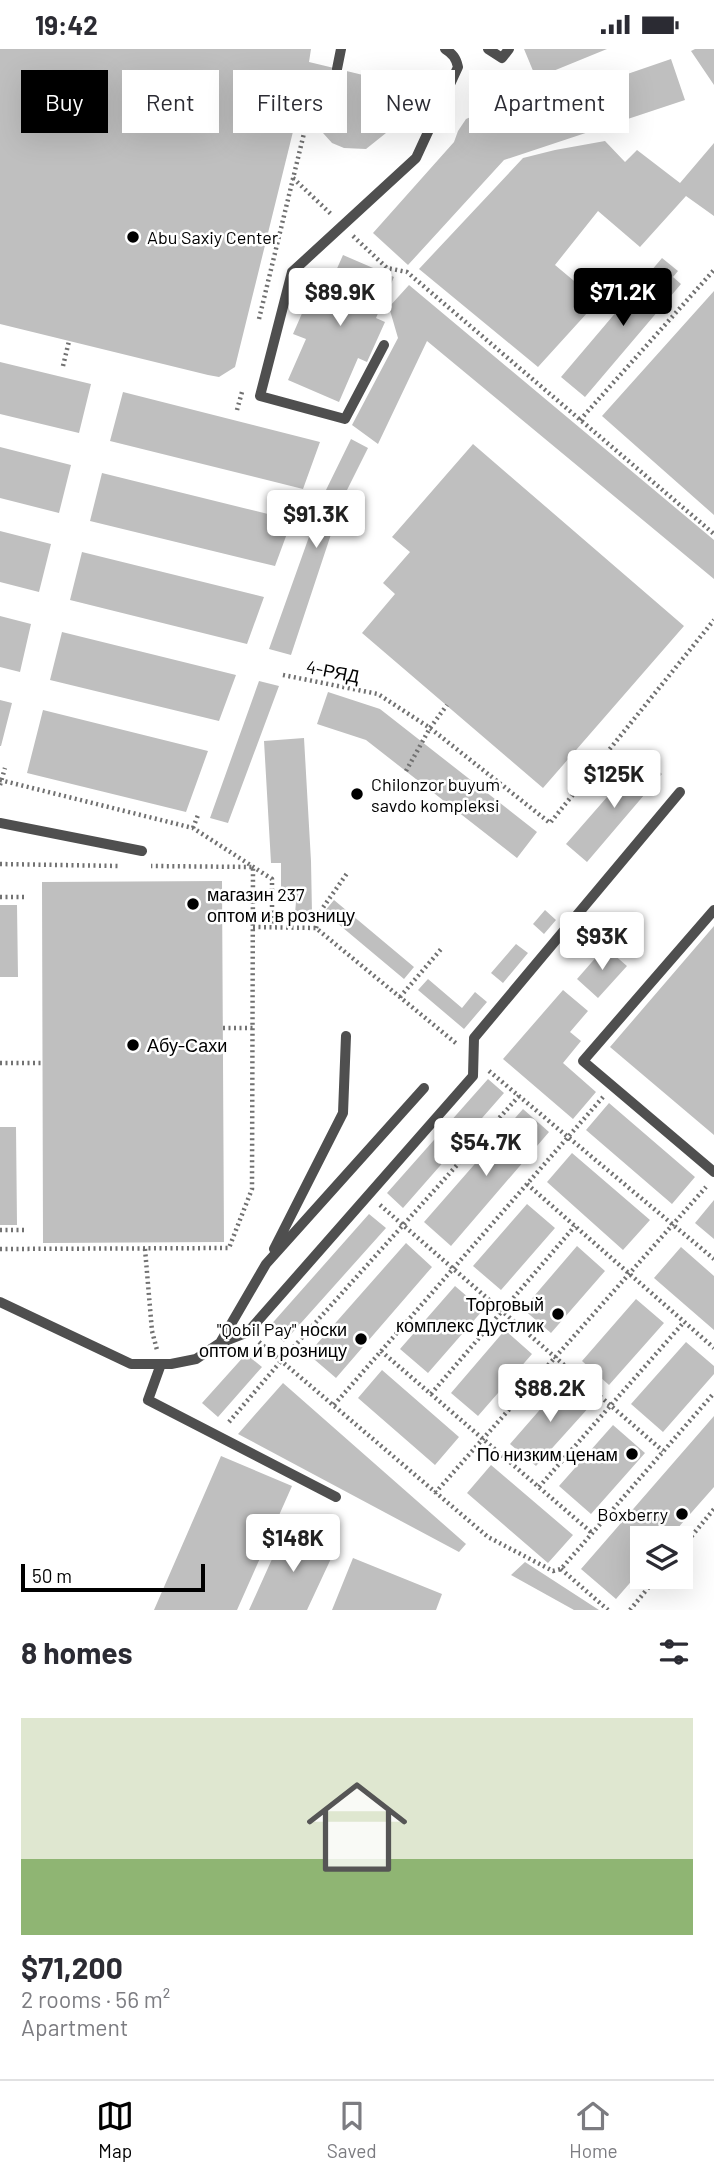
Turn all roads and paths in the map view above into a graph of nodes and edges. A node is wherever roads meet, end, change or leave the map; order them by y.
1 (341, 49) edge
2 (445, 49) edge
3 (488, 49) edge
4 (509, 49) edge
5 (337, 69) dead end
6 (304, 133) edge
7 (387, 268) dead end
8 (714, 271) edge
9 (259, 320) dead end
10 (69, 341) dead end
11 (384, 345) dead end
12 (63, 366) dead end
13 (244, 384) dead end
14 (237, 410) dead end
15 (580, 420) junction
16 (714, 534) edge
17 (714, 620) edge
18 (283, 675) dead end
19 (447, 705) dead end
20 (430, 728) junction
21 (5, 768) dead end
22 (406, 771) dead end
23 (1, 782) edge
24 (680, 792) dead end
25 (198, 815) dead end
26 (0, 823) edge
27 (193, 828) junction
28 (142, 851) dead end
29 (253, 867) junction
30 (348, 872) dead end
31 (0, 897) edge
32 (25, 897) dead end
33 (714, 911) edge
34 (253, 927) junction
35 (272, 927) junction
36 (316, 928) junction
37 (442, 948) dead end
38 (400, 997) junction
39 (223, 1028) dead end
40 (253, 1028) junction
41 (346, 1036) dead end
42 (474, 1058) junction
43 (0, 1063) edge
44 (43, 1063) dead end
45 (613, 1086) junction
46 (424, 1088) dead end
47 (519, 1096) junction
48 (568, 1138) junction
49 (714, 1171) edge
50 (714, 1178) edge
51 (527, 1184) junction
52 (368, 1195) junction
53 (673, 1224) junction
54 (403, 1225) junction
55 (575, 1226) junction
56 (0, 1230) edge
57 (27, 1230) dead end
58 (0, 1249) edge
59 (145, 1249) junction
60 (714, 1259) edge
61 (266, 1264) junction
62 (453, 1269) junction
63 (629, 1274) junction
64 (0, 1303) edge
65 (502, 1311) junction
66 (684, 1322) junction
67 (248, 1332) junction
68 (220, 1343) junction
69 (714, 1348) edge
70 (381, 1351) junction
71 (555, 1357) junction
72 (281, 1360) junction
73 (161, 1364) junction
74 (714, 1393) edge
75 (432, 1394) junction
76 (334, 1405) junction
77 (610, 1405) junction
78 (217, 1436) junction
79 (483, 1439) junction
80 (663, 1451) junction
81 (539, 1487) junction
82 (435, 1493) junction
83 (336, 1497) dead end
84 (714, 1509) edge
85 (592, 1533) junction
86 (693, 1534) edge
87 (561, 1569) junction
88 (647, 1589) edge
89 (608, 1610) edge
90 (630, 1610) edge

1 - 5 lane
2 - 11 lane
3 - 4 lane
6 - 9 path
7 - 15 path
8 - 15 path
10 - 12 path
13 - 14 path
15 - 16 path
17 - 20 path
18 - 20 path, 4-РЯД
19 - 20 path
20 - 22 path
21 - 23 path
23 - 27 path
24 - 42 lane
25 - 27 path
26 - 28 lane
27 - 29 path
29 - 34 path
29 - 35 path
30 - 36 path
31 - 32 path
33 - 45 lane
34 - 35 path
34 - 40 path
35 - 36 path
36 - 38 path
37 - 38 path
38 - 42 path
39 - 40 path
40 - 59 path
41 - 61 lane
42 - 47 path
42 - 52 lane
43 - 44 path
45 - 48 path
45 - 49 lane
46 - 61 lane
47 - 48 path
47 - 54 path
48 - 51 path
48 - 53 path
50 - 53 path
51 - 55 path
51 - 62 path
52 - 54 path
52 - 67 lane
53 - 60 path
53 - 63 path
54 - 62 path
54 - 72 path
55 - 63 path
55 - 65 path
56 - 57 path
58 - 59 path
59 - 73 path
61 - 68 lane
62 - 65 path
62 - 70 path
63 - 66 path
63 - 71 path
64 - 73 lane
65 - 71 path
65 - 75 path
66 - 69 path
66 - 77 path
67 - 68 lane
67 - 72 path
68 - 73 lane
70 - 75 path
70 - 76 path
71 - 77 path
71 - 79 path
72 - 76 path
72 - 78 path
73 - 78 lane
74 - 80 path
75 - 79 path
76 - 82 path
77 - 80 path
77 - 81 path
78 - 83 lane
79 - 81 path
79 - 82 path
80 - 85 path
81 - 85 path
82 - 87 path
84 - 86 path
85 - 87 path
87 - 89 path
88 - 90 path

